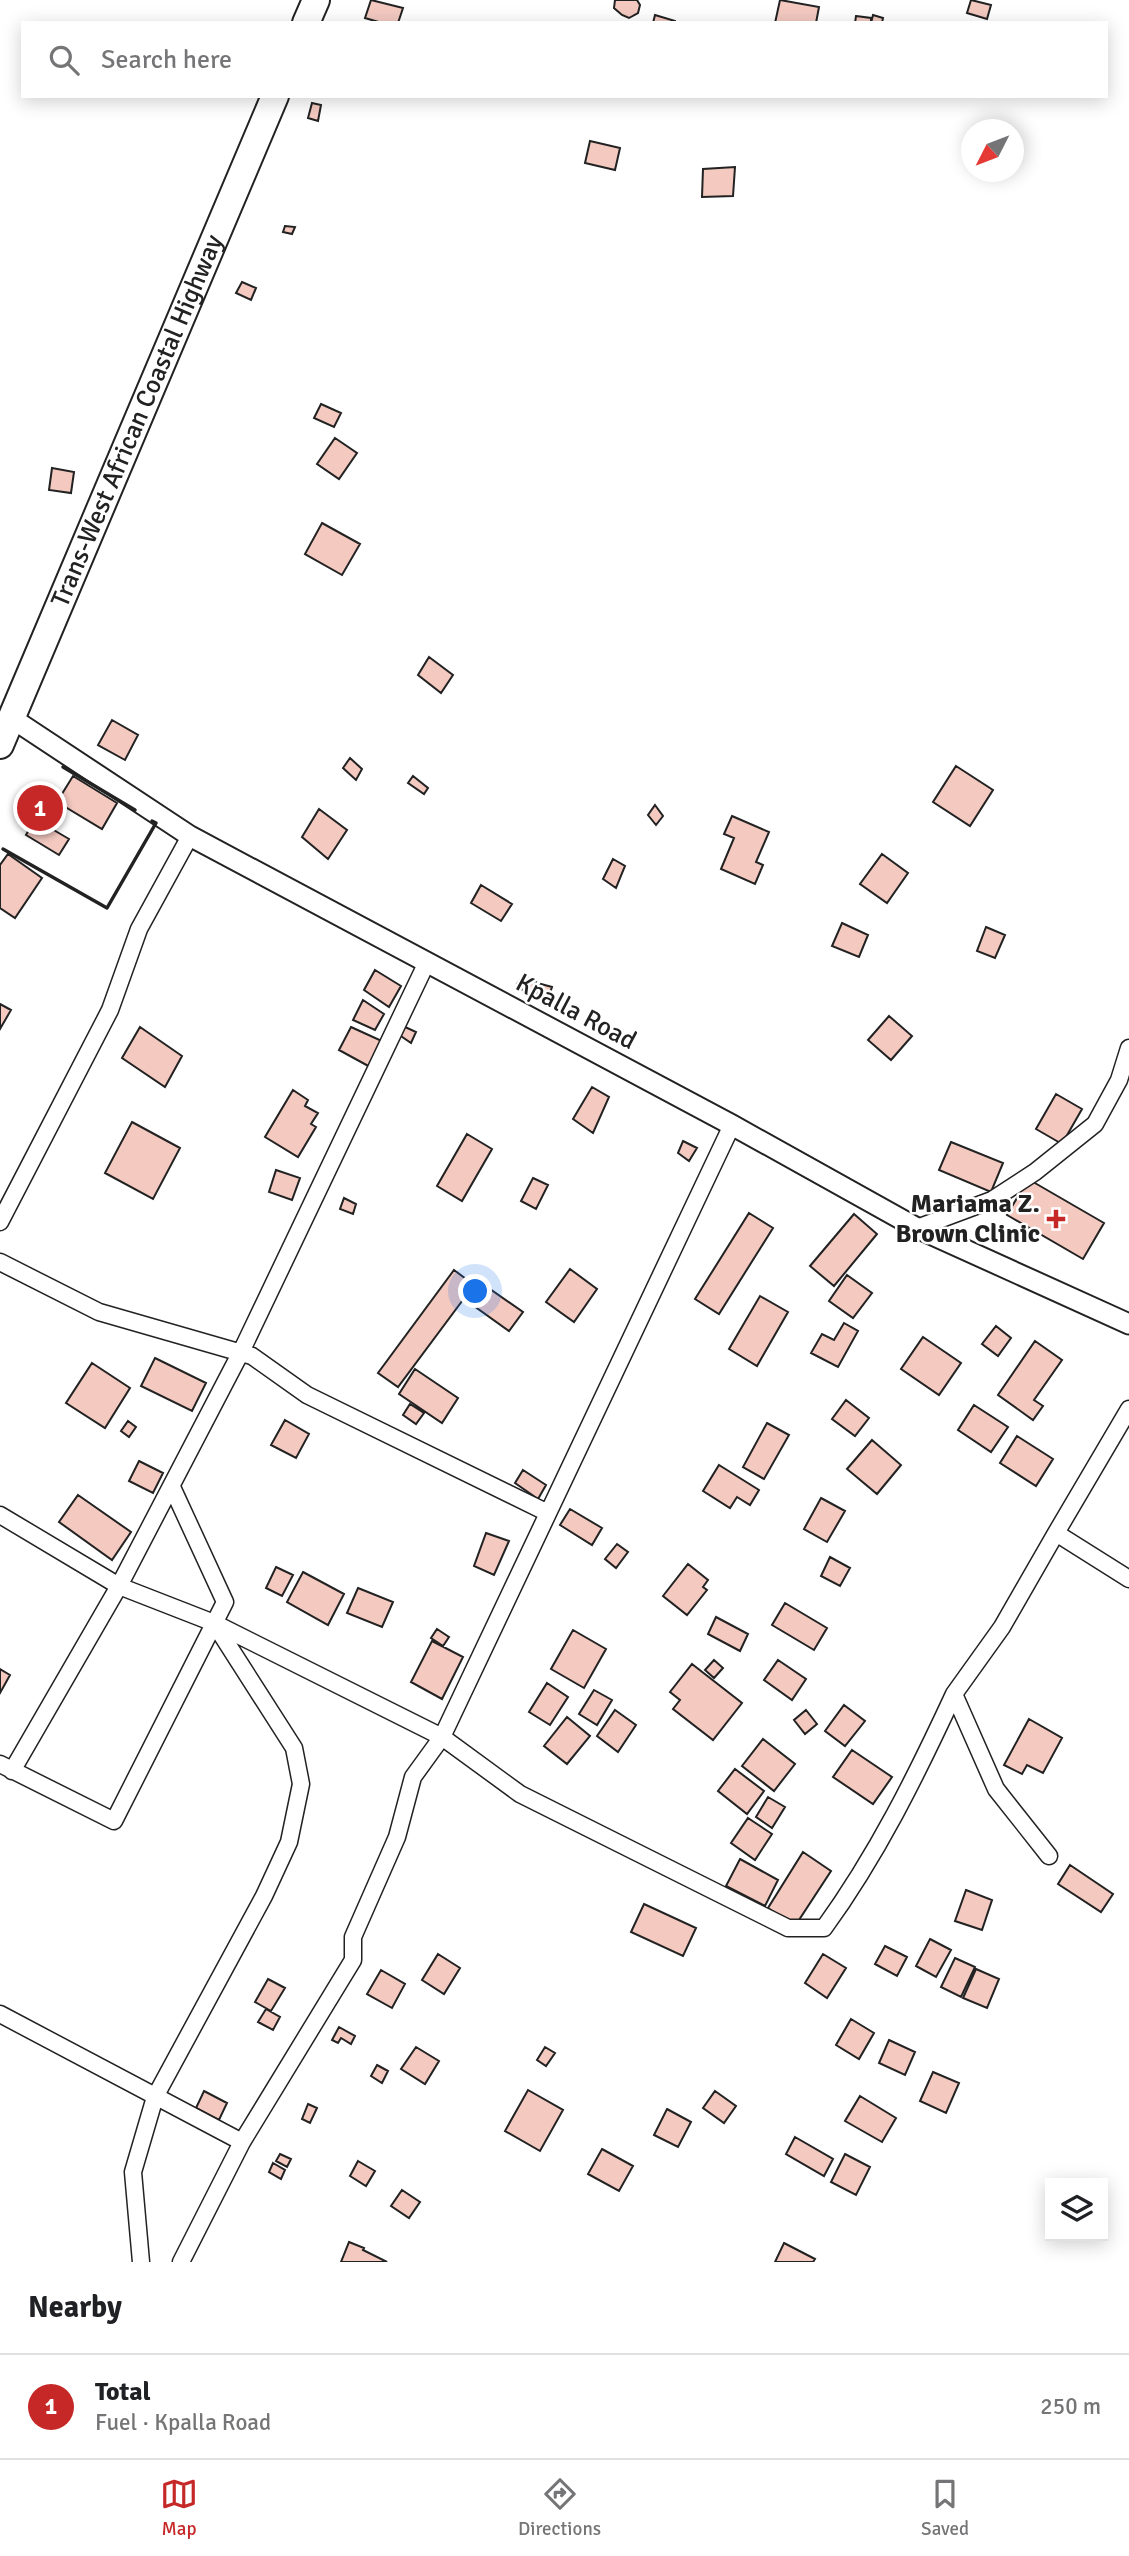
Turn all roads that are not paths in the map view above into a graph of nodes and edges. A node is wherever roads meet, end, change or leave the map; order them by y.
1 (316, 0) edge
2 (307, 21) edge
3 (274, 98) edge
4 (6, 727) edge
5 (190, 836) junction
6 (427, 962) junction
7 (1129, 1048) edge
8 (732, 1125) junction
9 (0, 1222) edge
10 (917, 1228) junction
11 (0, 1262) edge
12 (1129, 1324) edge
13 (241, 1352) junction
14 (1129, 1409) edge
15 (172, 1488) junction
16 (548, 1513) junction
17 (0, 1515) edge
18 (1056, 1533) junction
19 (1129, 1579) edge
20 (119, 1586) junction
21 (214, 1623) junction
22 (954, 1694) junction
23 (442, 1737) junction
24 (6, 1768) edge
25 (1049, 1856) dead end
26 (0, 2014) edge
27 (155, 2096) junction
28 (242, 2142) junction
29 (141, 2262) edge
30 (181, 2262) edge

1 - 2 highway
3 - 4 highway, Trans-West African Coastal Highway
4 - 5 street, Kpalla Road
5 - 6 street, Kpalla Road
5 - 9 street
6 - 8 street, Kpalla Road
6 - 13 street
7 - 10 street
8 - 10 street, Kpalla Road
8 - 16 street
10 - 12 street, Kpalla Road
11 - 13 street
13 - 15 street
13 - 16 street
14 - 18 street
15 - 20 street
15 - 21 street
16 - 23 street
17 - 20 street
18 - 19 street
18 - 22 street
20 - 21 street
20 - 24 street
21 - 23 street
21 - 24 street
21 - 27 street
22 - 23 street
22 - 25 street
23 - 28 street
26 - 27 street
27 - 28 street
27 - 29 street
28 - 30 street

